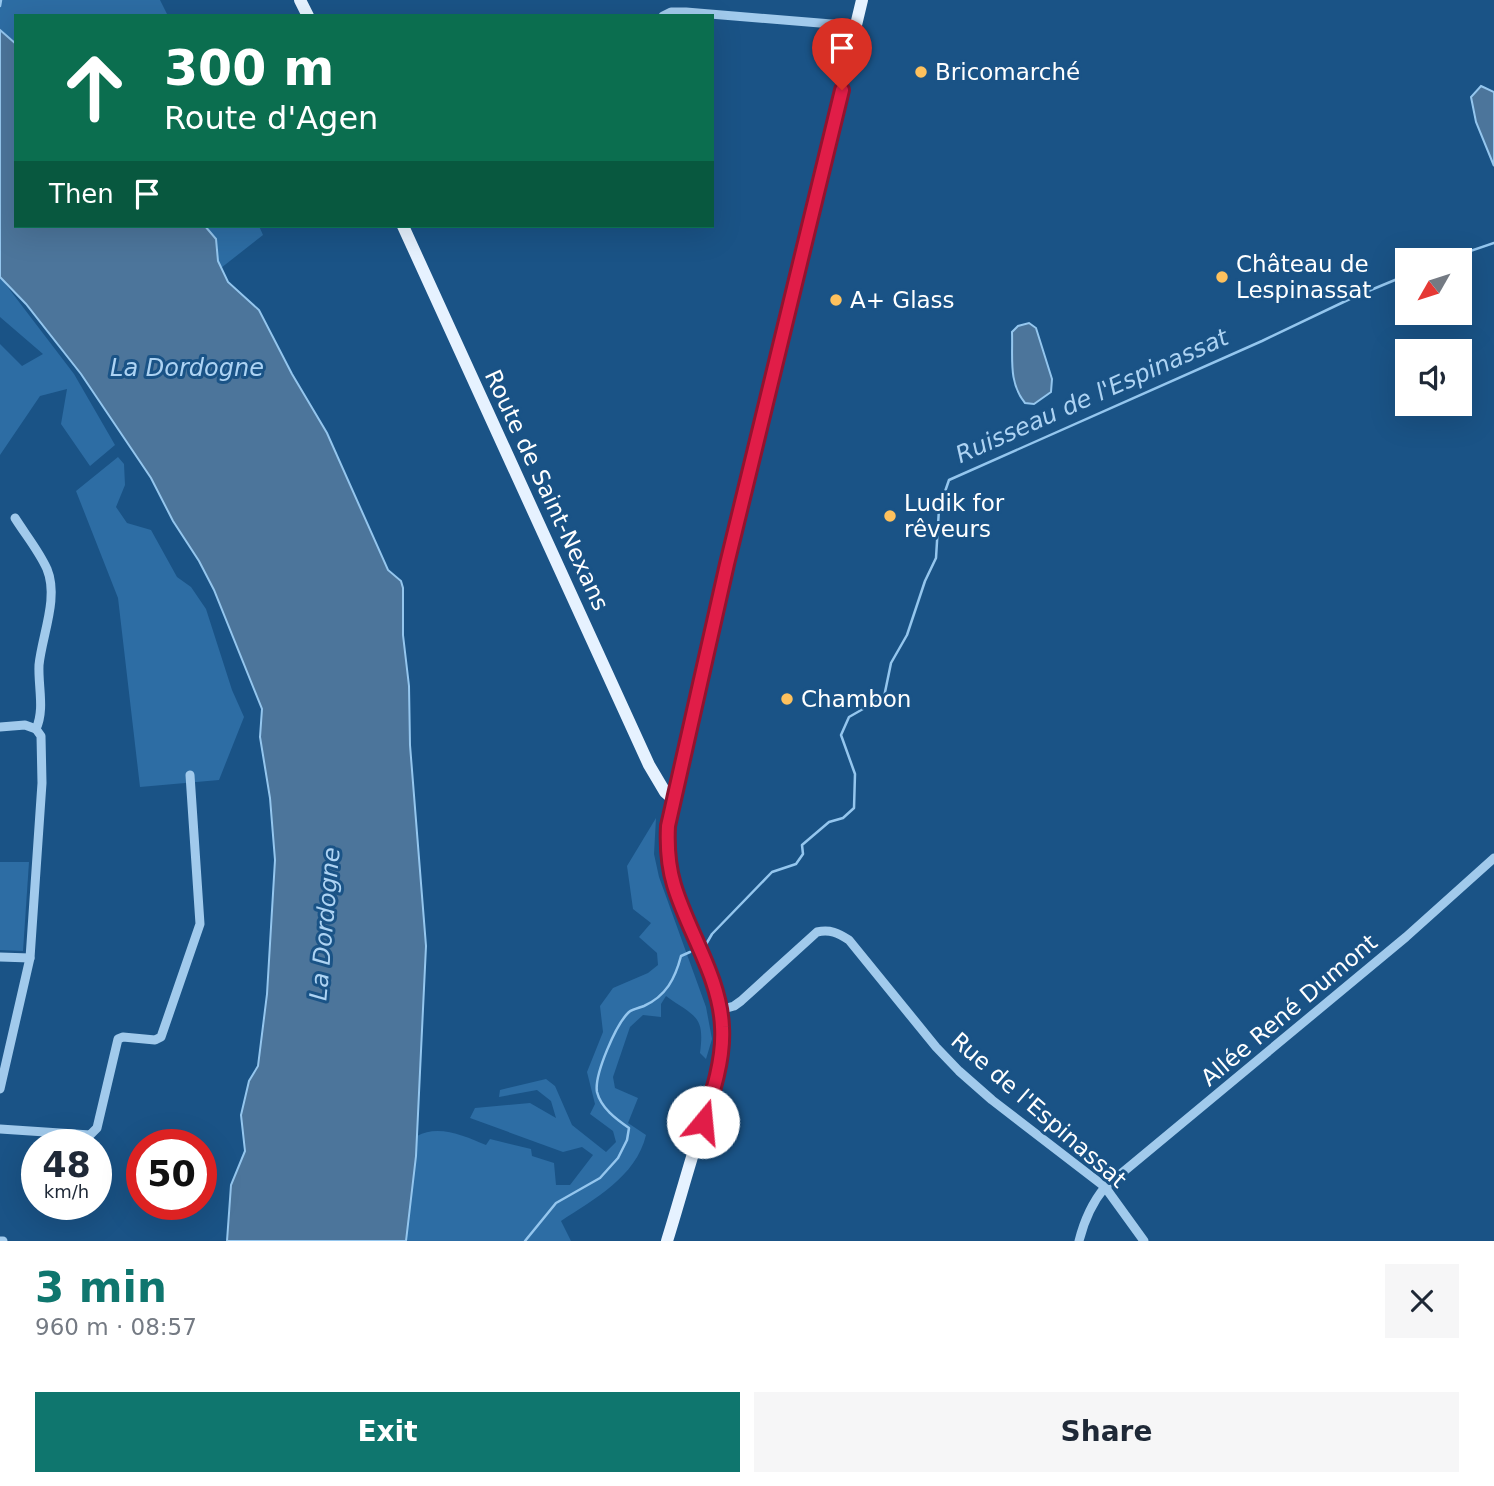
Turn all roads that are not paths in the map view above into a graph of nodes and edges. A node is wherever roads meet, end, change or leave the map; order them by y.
1 (862, 0) edge
2 (667, 14) edge
3 (709, 14) edge
4 (714, 14) edge
5 (856, 26) junction
6 (404, 228) edge
7 (15, 518) dead end
8 (0, 727) edge
9 (36, 729) junction
10 (681, 766) junction
11 (190, 775) dead end
12 (657, 775) junction
13 (674, 796) junction
14 (1494, 858) edge
15 (0, 957) edge
16 (30, 958) junction
17 (720, 1010) junction
18 (0, 1089) edge
19 (0, 1129) edge
20 (1105, 1187) junction
21 (667, 1241) edge
22 (1079, 1241) edge
23 (1144, 1241) edge

1 - 5 main road
2 - 3 street
4 - 5 street
5 - 10 main road
6 - 12 main road, Route de Saint-Nexans
7 - 9 street
8 - 9 street
9 - 16 street
10 - 12 main road
10 - 13 main road
11 - 19 street
12 - 13 main road, Route de Saint-Nexans
13 - 17 main road
14 - 20 street, Allée René Dumont
15 - 16 street
16 - 18 street
17 - 20 street, Rue de l'Espinassat
17 - 21 main road
20 - 22 street, Allée René Dumont
20 - 23 street, Rue de l'Espinassat

